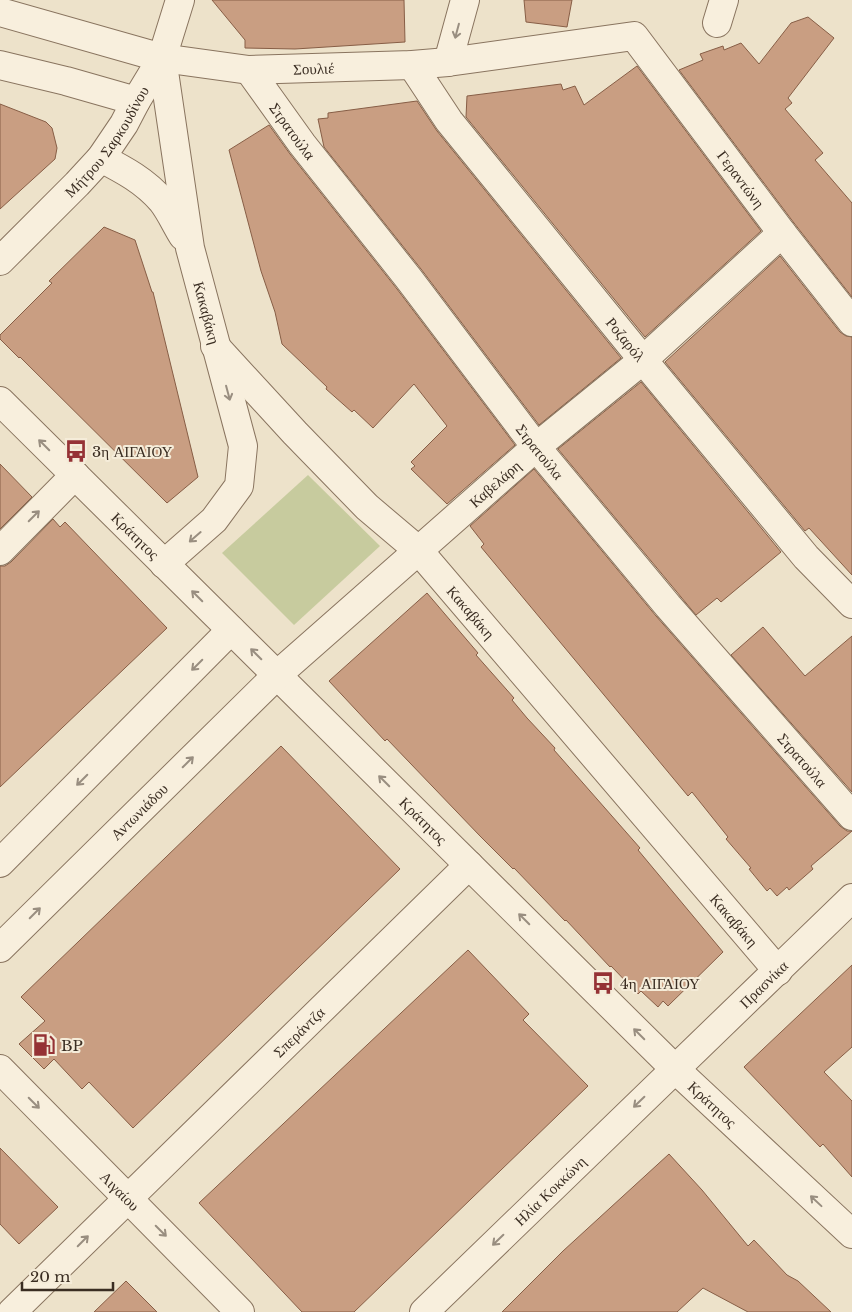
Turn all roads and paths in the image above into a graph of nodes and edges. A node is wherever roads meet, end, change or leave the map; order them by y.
1 (180, 0) edge
2 (465, 0) edge
3 (0, 12) edge
4 (634, 36) joint
5 (162, 58) junction
6 (448, 62) junction
7 (412, 64) junction
8 (0, 65) edge
9 (249, 70) junction
10 (136, 101) junction
11 (101, 158) junction
12 (782, 233) junction
13 (190, 248) junction
14 (0, 261) edge
15 (852, 322) edge
16 (215, 346) junction
17 (643, 360) junction
18 (0, 401) edge
19 (536, 447) junction
20 (75, 475) junction
21 (0, 550) edge
22 (419, 552) junction
23 (164, 564) junction
24 (852, 604) edge
25 (231, 630) junction
26 (277, 675) junction
27 (852, 816) edge
28 (0, 863) edge
29 (469, 865) junction
30 (852, 898) edge
31 (0, 948) edge
32 (778, 971) junction
33 (674, 1068) junction
34 (0, 1069) edge
35 (127, 1197) junction
36 (852, 1234) edge
37 (12, 1312) edge
38 (240, 1312) edge
39 (424, 1312) edge

1 - 5 street, Μήτρου Σαρκουδίνου
2 -> 6 street
3 - 5 street, Σουλιέ
4 - 6 street, Σουλιέ
4 - 12 street, Γεραντώνη
5 - 9 street, Σουλιέ
5 - 10 street, Μήτρου Σαρκουδίνου
5 - 13 street, Κακαβάκη
6 - 7 street, Σουλιέ
7 - 9 street, Σουλιέ
7 - 17 street, Ροζαρόλ
8 - 10 street
9 - 19 street, Στρατούλα
10 - 11 street, Μήτρου Σαρκουδίνου
11 - 13 street, Κακαβάκη
11 - 14 street, Μήτρου Σαρκουδίνου
12 - 15 street, Γεραντώνη
12 - 17 street, Καβελάρη
13 - 16 street, Κακαβάκη
16 - 22 street, Κακαβάκη
16 -> 23 street
17 - 19 street, Καβελάρη
17 - 24 street, Ροζαρόλ
20 -> 18 street, Κράτητος
19 - 22 street, Καβελάρη
19 - 27 street, Στρατούλα
21 -> 20 street
20 - 23 street, Κράτητος
22 - 26 street, Καβελάρη
22 - 32 street, Κακαβάκη
25 -> 23 street, Κράτητος
26 -> 25 street, Κράτητος
25 -> 28 street
29 -> 26 street, Κράτητος
31 -> 26 street, Αντωνιάδου
33 -> 29 street, Κράτητος
29 - 35 street, Σπεράντζα
30 - 32 street, Πρασνίκα
32 - 33 street, Πρασνίκα
36 -> 33 street, Κράτητος
33 -> 39 street, Ηλία Κοκκώνη
34 -> 35 street, Αιγαίου
37 -> 35 street, Σπεράντζα
35 -> 38 street, Αιγαίου

